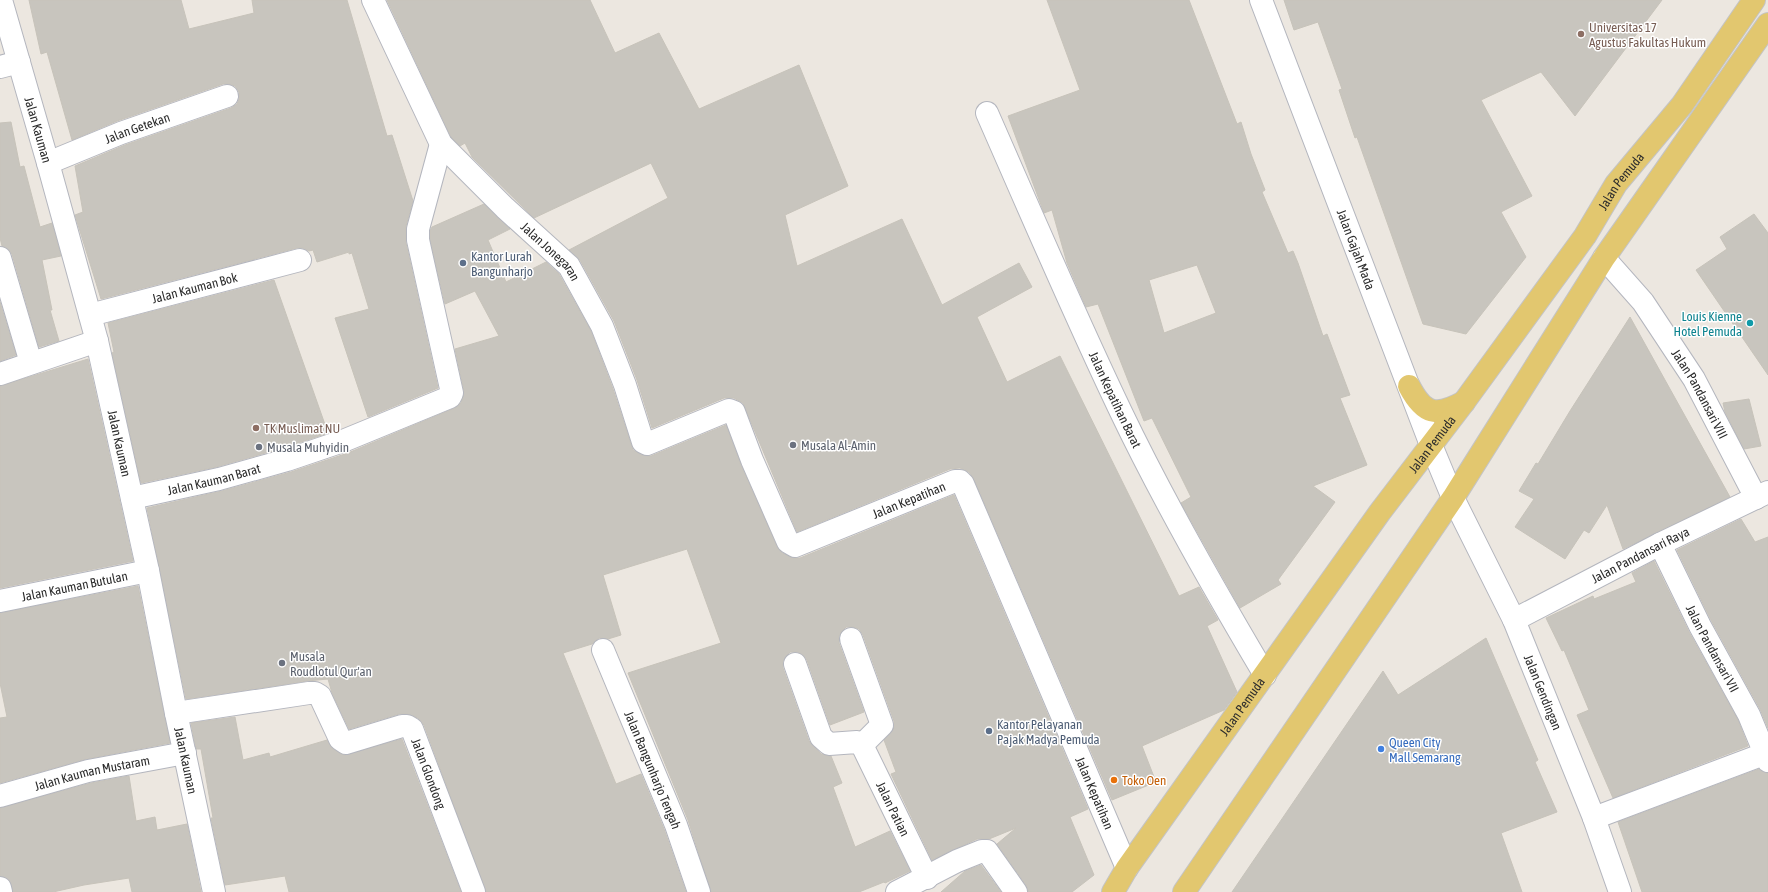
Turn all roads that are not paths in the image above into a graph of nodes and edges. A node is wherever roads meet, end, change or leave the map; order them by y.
1 (1, 0) edge
2 (373, 0) edge
3 (1262, 0) edge
4 (1754, 0) edge
5 (1768, 24) edge
6 (9, 65) edge
7 (228, 96) dead end
8 (1682, 105) junction
9 (987, 113) dead end
10 (1702, 118) junction
11 (441, 144) junction
12 (48, 163) junction
13 (0, 258) edge
14 (1604, 258) junction
15 (300, 260) dead end
16 (90, 315) junction
17 (97, 341) junction
18 (31, 363) junction
19 (0, 374) edge
20 (625, 385) joint
21 (1409, 386) junction
22 (1464, 402) junction
23 (1431, 445) junction
24 (1762, 495) edge
25 (132, 498) junction
26 (1453, 498) junction
27 (1660, 544) junction
28 (148, 571) junction
29 (0, 602) edge
30 (1514, 620) junction
31 (851, 639) dead end
32 (603, 650) dead end
33 (794, 664) dead end
34 (1265, 675) junction
35 (176, 713) junction
36 (862, 746) junction
37 (185, 753) junction
38 (1766, 757) edge
39 (0, 796) edge
40 (1594, 818) junction
41 (1127, 868) junction
42 (927, 878) junction
43 (0, 888) edge
44 (1, 892) edge
45 (214, 892) edge
46 (474, 892) edge
47 (699, 892) edge
48 (897, 892) edge
49 (1016, 892) edge
50 (1114, 892) edge
51 (1184, 892) edge
52 (1620, 892) edge

1 - 6 street, Jalan Kauman
2 - 11 street, Jalan Jonegaran
3 - 21 street, Jalan Gajah Mada
4 - 8 main road, Jalan Pemuda
5 - 10 main road
6 - 12 street, Jalan Kauman
7 - 12 street, Jalan Getekan
8 - 10 main road
8 - 22 main road, Jalan Pemuda
9 - 34 street, Jalan Kepatihan Barat
10 - 14 main road
11 - 20 street, Jalan Jonegaran
11 - 25 street, Jalan Kauman Barat
12 - 16 street, Jalan Kauman
13 - 18 street
14 - 24 street, Jalan Pandansari VIII
14 - 26 main road
15 - 16 street, Jalan Kauman Bok
16 - 17 street, Jalan Kauman
17 - 18 street
17 - 25 street, Jalan Kauman
18 - 19 street
20 - 41 street, Jalan Kepatihan
21 - 22 main road
21 - 23 street, Jalan Gajah Mada
22 - 23 main road, Jalan Pemuda
23 - 26 street, Jalan Gajah Mada
23 - 34 main road, Jalan Pemuda
24 - 27 street, Jalan Pandansari Raya
25 - 28 street, Jalan Kauman
26 - 30 street, Jalan Gendingan
26 - 51 main road
27 - 30 street, Jalan Pandansari Raya
27 - 38 street, Jalan Pandansari VII
28 - 29 street, Jalan Kauman Butulan
28 - 35 street, Jalan Kauman
30 - 40 street, Jalan Gendingan
31 - 36 street
32 - 47 street, Jalan Bangunharjo Tengah
33 - 36 street
34 - 41 main road, Jalan Pemuda
35 - 37 street, Jalan Kauman
35 - 46 street, Jalan Glondong
36 - 42 street, Jalan Patian
37 - 39 street, Jalan Kauman Mustaram
37 - 45 street, Jalan Kauman
38 - 40 street, Jalan Pandansari VII
40 - 52 street, Jalan Gendingan
41 - 50 main road, Jalan Pemuda
42 - 48 street
42 - 49 street
43 - 44 street

